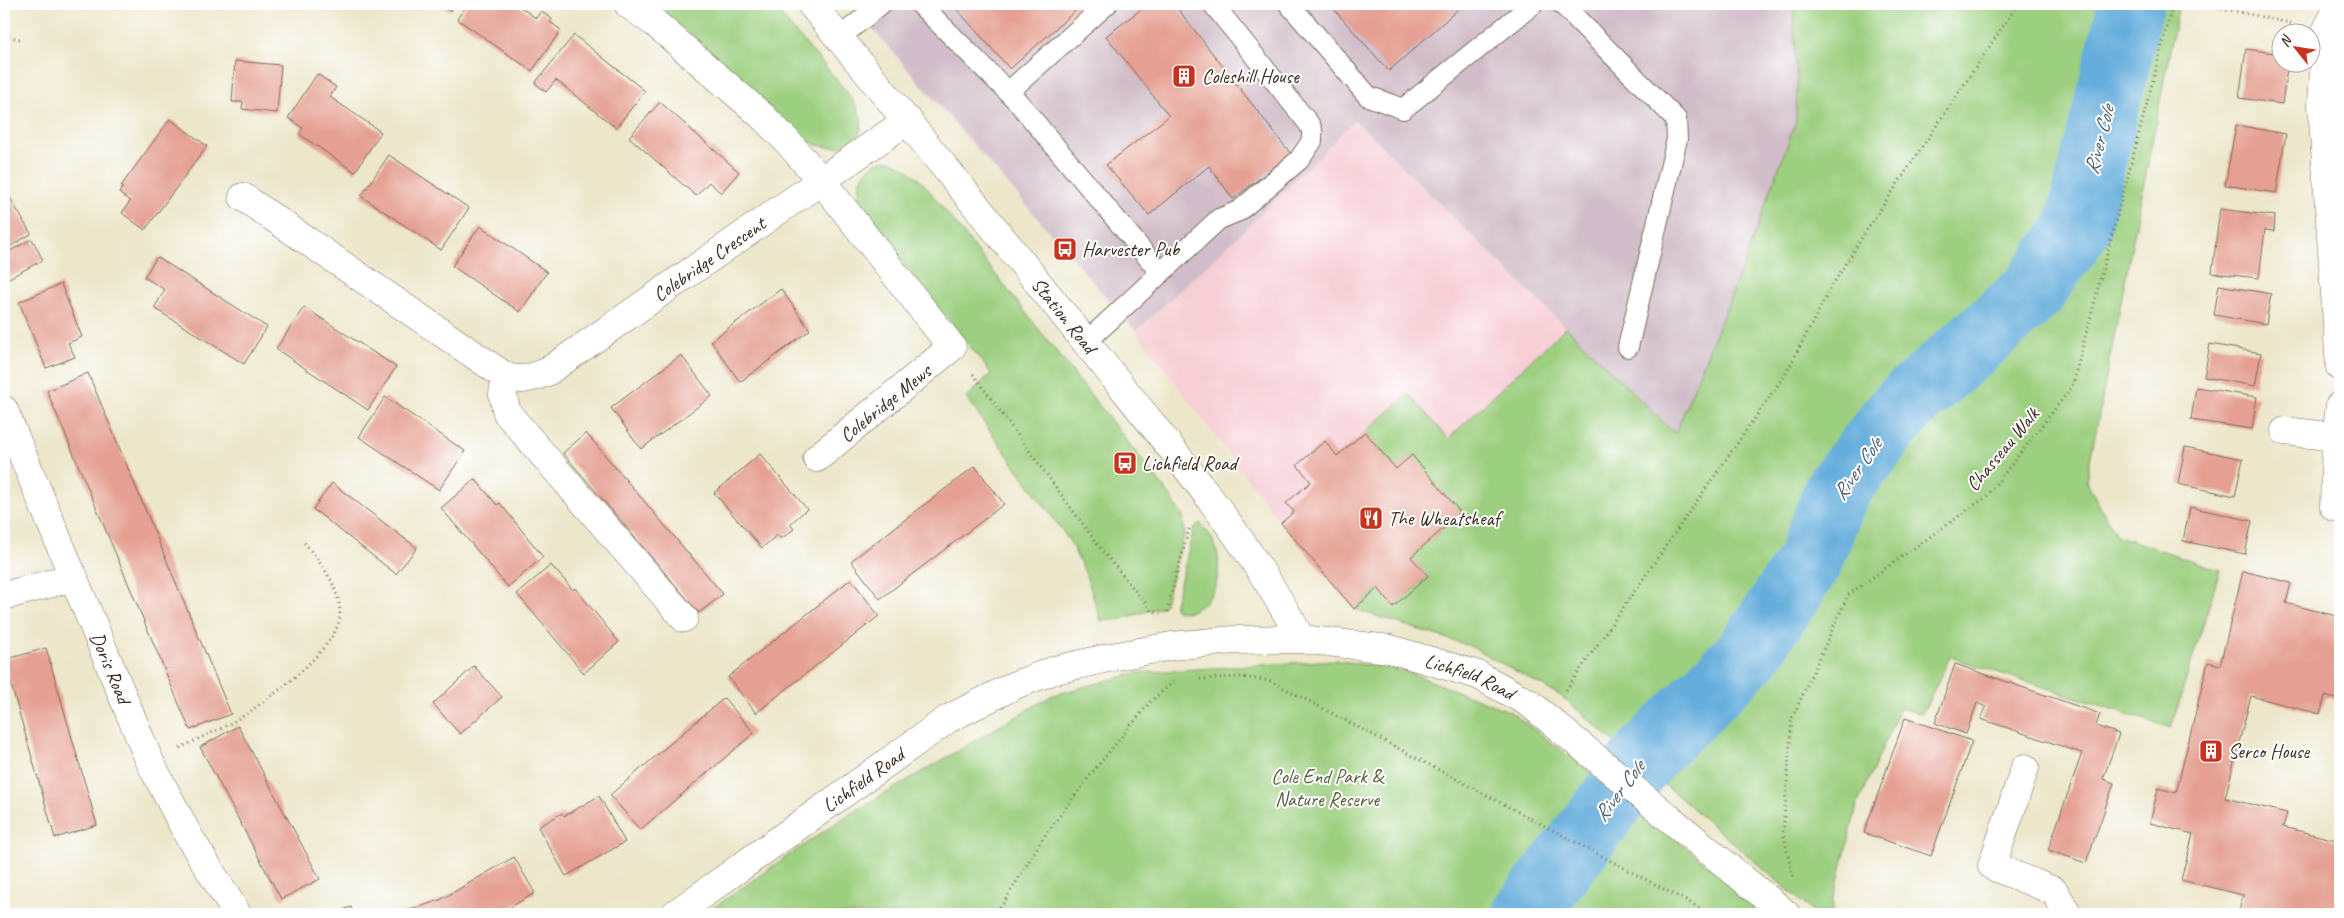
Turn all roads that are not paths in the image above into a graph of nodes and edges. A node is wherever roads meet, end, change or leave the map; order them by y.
1 (628, 4) edge
2 (811, 4) edge
3 (882, 4) edge
4 (920, 4) edge
5 (1107, 4) edge
6 (1213, 4) edge
7 (1289, 4) edge
8 (1533, 4) edge
9 (1562, 4) edge
10 (2340, 4) edge
11 (839, 38) junction
12 (1008, 92) junction
13 (908, 120) junction
14 (820, 180) junction
15 (243, 197) dead end
16 (1161, 273) junction
17 (1086, 342) junction
18 (1628, 347) dead end
19 (2340, 367) edge
20 (505, 376) junction
21 (2340, 405) edge
22 (4, 410) edge
23 (2285, 431) dead end
24 (2336, 438) junction
25 (817, 458) dead end
26 (2334, 507) dead end
27 (74, 577) junction
28 (4, 596) edge
29 (684, 618) dead end
30 (1301, 639) junction
31 (2025, 768) dead end
32 (237, 914) edge
33 (675, 914) edge
34 (1786, 914) edge
35 (2068, 914) edge

1 - 14 street
2 - 11 street, Station Road
3 - 11 lane
4 - 12 lane
5 - 12 lane
6 - 16 lane
7 - 8 lane
9 - 18 lane
10 - 19 street
11 - 13 street, Station Road
12 - 16 lane
13 - 14 street, Colebridge Crescent
13 - 17 street, Station Road
14 - 20 street, Colebridge Crescent
14 - 25 street, Colebridge Mews
15 - 20 street, Colebridge Crescent
16 - 17 lane
17 - 30 street, Station Road
20 - 29 street
21 - 24 street
22 - 27 street, Doris Road
23 - 24 street
24 - 26 street
27 - 28 street
27 - 32 street, Doris Road
30 - 33 street, Lichfield Road
30 - 34 street, Lichfield Road
31 - 35 street

